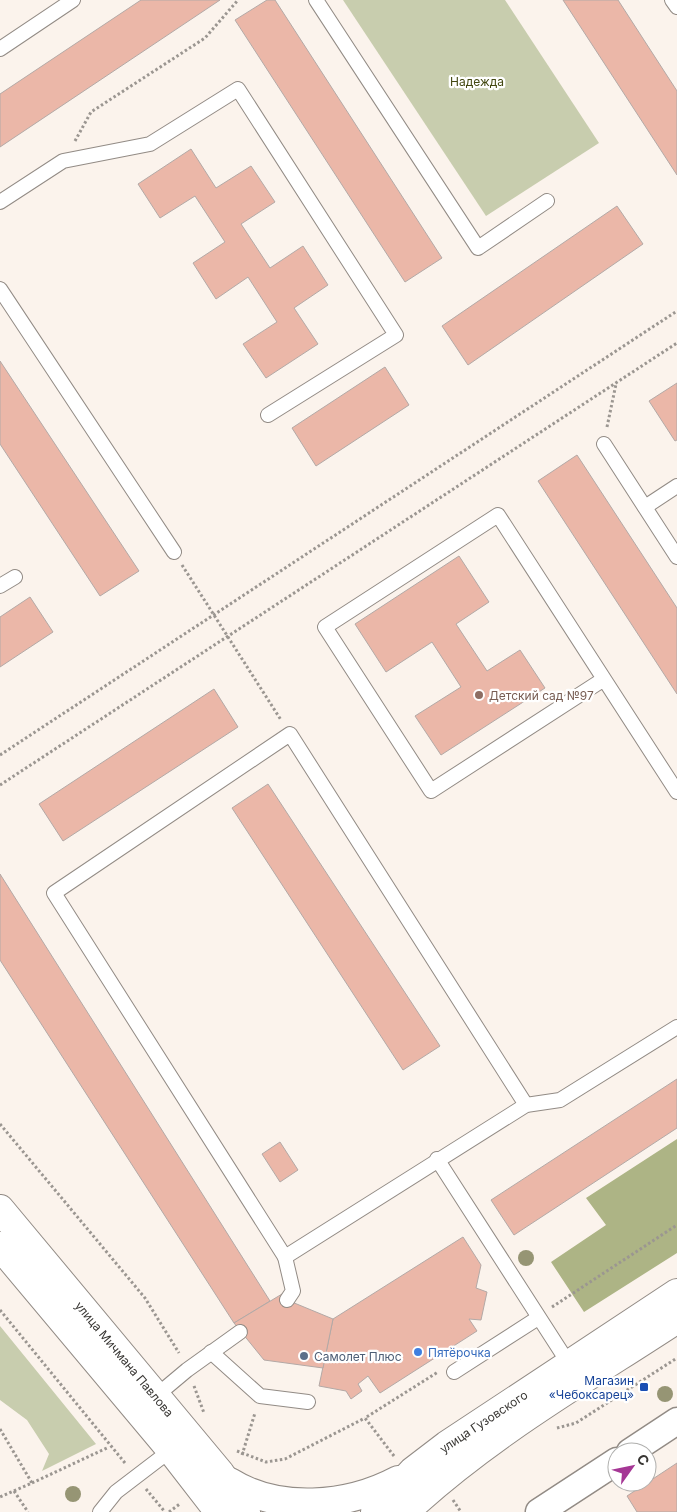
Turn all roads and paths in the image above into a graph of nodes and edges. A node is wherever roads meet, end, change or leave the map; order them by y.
1 (73, 0) edge
2 (238, 0) edge
3 (316, 0) edge
4 (672, 0) edge
5 (677, 7) edge
6 (0, 49) edge
7 (63, 161) junction
8 (547, 201) dead end
9 (0, 202) edge
10 (0, 290) edge
11 (677, 311) edge
12 (677, 343) edge
13 (616, 383) junction
14 (268, 415) dead end
15 (604, 444) joint
16 (677, 486) edge
17 (645, 507) junction
18 (174, 552) joint
19 (677, 556) edge
20 (14, 577) dead end
21 (0, 586) edge
22 (214, 615) junction
23 (228, 636) junction
24 (604, 680) junction
25 (290, 734) junction
26 (0, 755) edge
27 (0, 785) edge
28 (677, 792) edge
29 (677, 1027) edge
30 (526, 1105) junction
31 (0, 1124) edge
32 (437, 1159) junction
33 (0, 1209) edge
34 (677, 1225) edge
35 (0, 1246) edge
36 (285, 1257) junction
37 (677, 1294) edge
38 (286, 1300) dead end
39 (0, 1310) edge
40 (542, 1315) junction
41 (677, 1320) edge
42 (240, 1332) dead end
43 (211, 1352) junction
44 (677, 1358) edge
45 (184, 1361) dead end
46 (454, 1372) joint
47 (575, 1373) junction
48 (190, 1378) dead end
49 (260, 1396) junction
50 (308, 1402) dead end
51 (147, 1403) junction
52 (365, 1418) junction
53 (677, 1421) edge
54 (0, 1429) edge
55 (553, 1429) dead end
56 (189, 1435) junction
57 (645, 1442) edge
58 (230, 1446) dead end
59 (109, 1447) junction
60 (242, 1455) junction
61 (405, 1466) junction
62 (607, 1468) edge
63 (130, 1470) dead end
64 (220, 1473) junction
65 (140, 1482) dead end
66 (32, 1483) junction
67 (14, 1491) junction
68 (461, 1494) dead end
69 (0, 1497) edge
70 (453, 1500) junction
71 (446, 1506) dead end
72 (28, 1512) edge
73 (100, 1512) edge
74 (165, 1512) edge
75 (219, 1512) edge
76 (246, 1512) edge
77 (375, 1512) edge
78 (405, 1512) edge
79 (462, 1512) edge
80 (539, 1512) edge

1 - 6 lane
2 - 7 path
3 - 8 lane
4 - 5 lane
7 - 9 lane
7 - 14 lane
10 - 18 lane
11 - 22 path
12 - 13 path
13 - 15 path
13 - 23 path
15 - 17 lane
16 - 17 lane
17 - 19 lane
18 - 22 path
20 - 21 lane
22 - 23 path
22 - 26 path
23 - 25 path
23 - 27 path
24 - 24 lane
24 - 28 lane
25 - 30 lane
25 - 36 lane
29 - 30 lane
30 - 32 lane
31 - 45 path
32 - 36 lane
32 - 40 lane
33 - 51 main road, улица Мичмана Павлова
34 - 40 path
35 - 51 main road, улица Мичмана Павлова
36 - 38 lane
37 - 47 main road, улица Гузовского
39 - 59 path
40 - 46 lane
40 - 47 lane
41 - 47 main road, улица Гузовского
42 - 43 lane
43 - 49 lane
43 - 51 lane
44 - 55 path
46 - 52 path
47 - 61 main road, улица Гузовского
47 - 78 main road, улица Гузовского
48 - 56 path
49 - 50 lane
49 - 60 path
51 - 56 main road, улица Мичмана Павлова
52 - 60 path
52 - 61 path
53 - 57 street
54 - 66 path
56 - 64 main road, улица Мичмана Павлова
56 - 73 lane
56 - 75 main road, улица Мичмана Павлова
58 - 60 path
59 - 63 path
59 - 66 path
61 - 64 main road
61 - 77 main road, улица Гузовского
62 - 80 street
64 - 76 main road, улица Мичмана Павлова
65 - 74 path
66 - 67 path
67 - 69 path
67 - 72 path
68 - 70 path
70 - 71 path
70 - 79 path

